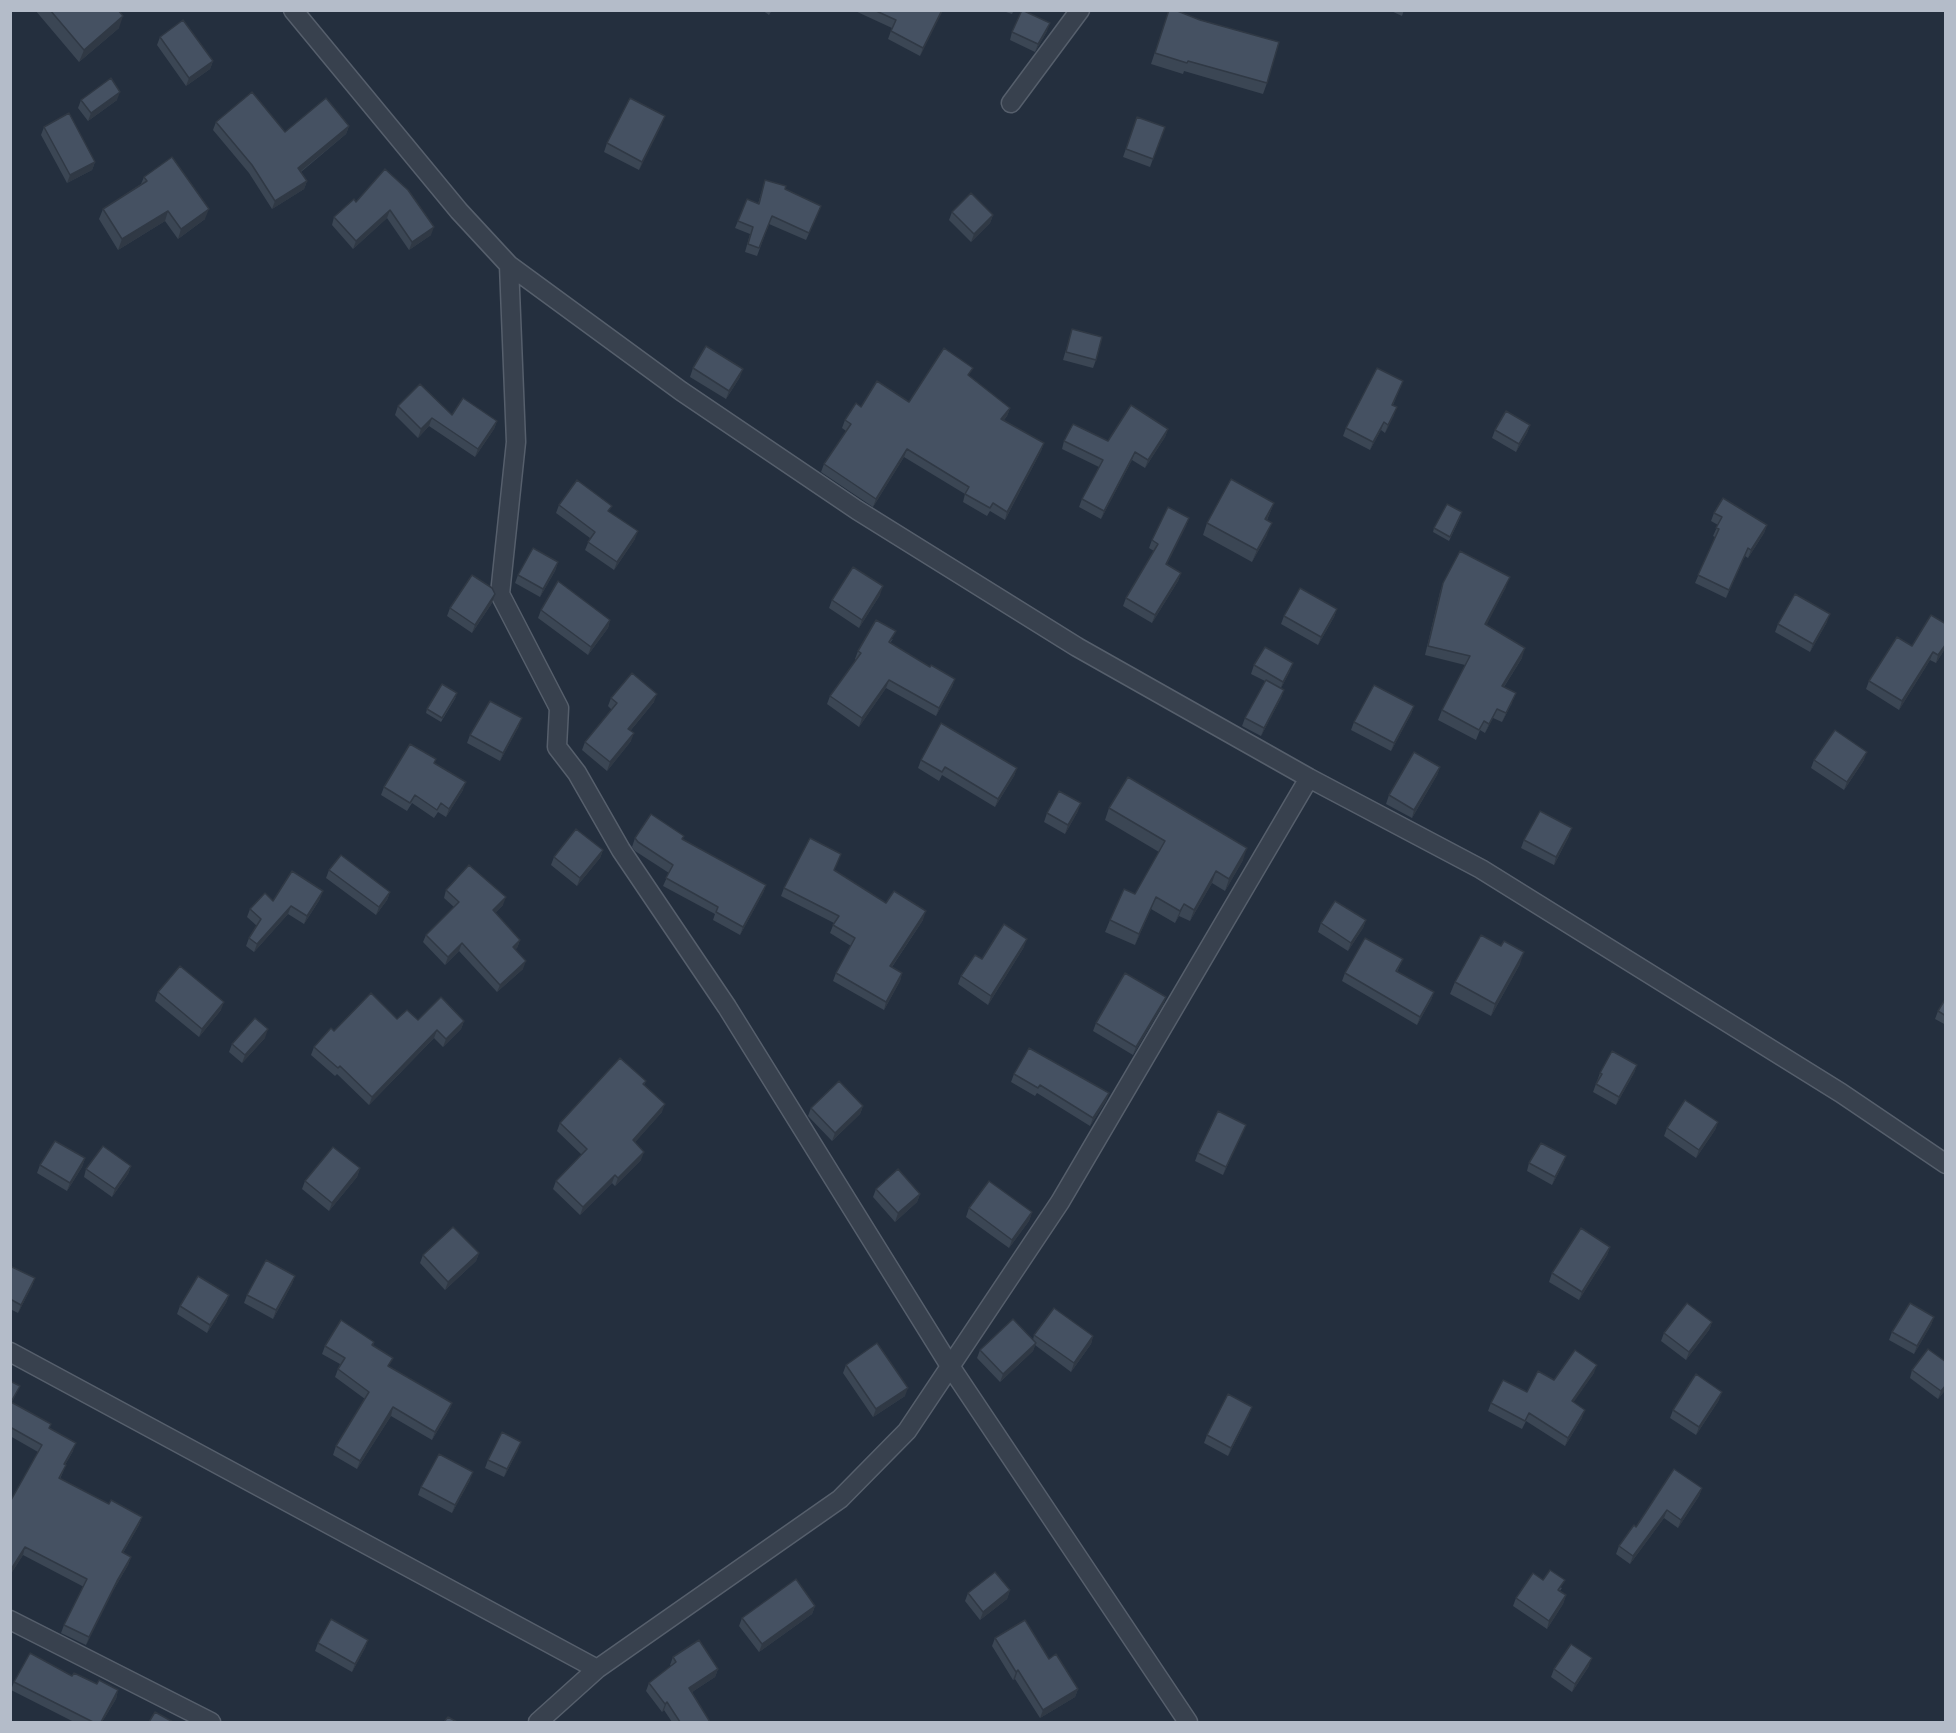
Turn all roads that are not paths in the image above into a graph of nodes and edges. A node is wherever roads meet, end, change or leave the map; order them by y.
1 (293, 10) edge
2 (1080, 10) edge
3 (1011, 103) dead end
4 (509, 265) junction
5 (1309, 778) junction
6 (1946, 1164) edge
7 (10, 1352) edge
8 (950, 1366) junction
9 (10, 1620) edge
10 (597, 1669) junction
11 (211, 1722) edge
12 (538, 1722) edge
13 (1188, 1722) edge

1 - 4 street
2 - 3 street
4 - 5 street
4 - 8 street
5 - 6 street
5 - 8 street
7 - 10 street
8 - 10 street
8 - 13 street
9 - 11 street
10 - 12 street

